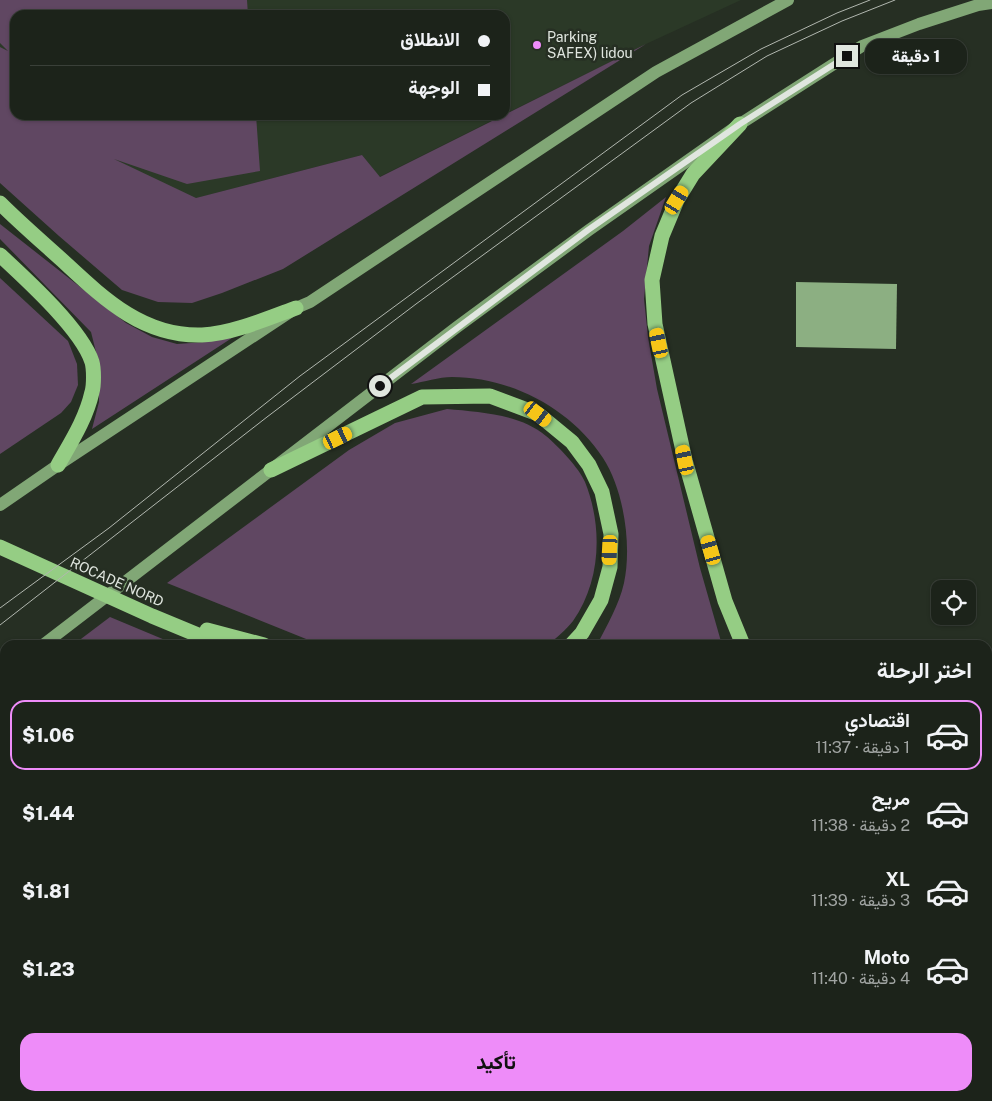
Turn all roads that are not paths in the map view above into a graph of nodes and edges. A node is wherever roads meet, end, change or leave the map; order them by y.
1 (788, 0) edge
2 (992, 2) edge
3 (740, 124) junction
4 (0, 203) edge
5 (0, 255) edge
6 (296, 308) junction
7 (58, 465) junction
8 (271, 470) junction
9 (0, 505) edge
10 (0, 547) edge
11 (152, 616) junction
12 (50, 640) edge
13 (210, 640) edge
14 (245, 640) edge
15 (576, 640) edge
16 (740, 640) edge

1 - 6 main road
2 - 3 main road
3 - 8 main road
3 - 16 highway
4 - 6 highway
5 - 7 highway
6 - 7 main road
7 - 9 main road
8 - 12 main road
8 - 15 highway
10 - 11 highway, ROCADE NORD
11 - 13 highway, ROCADE NORD
11 - 14 highway

